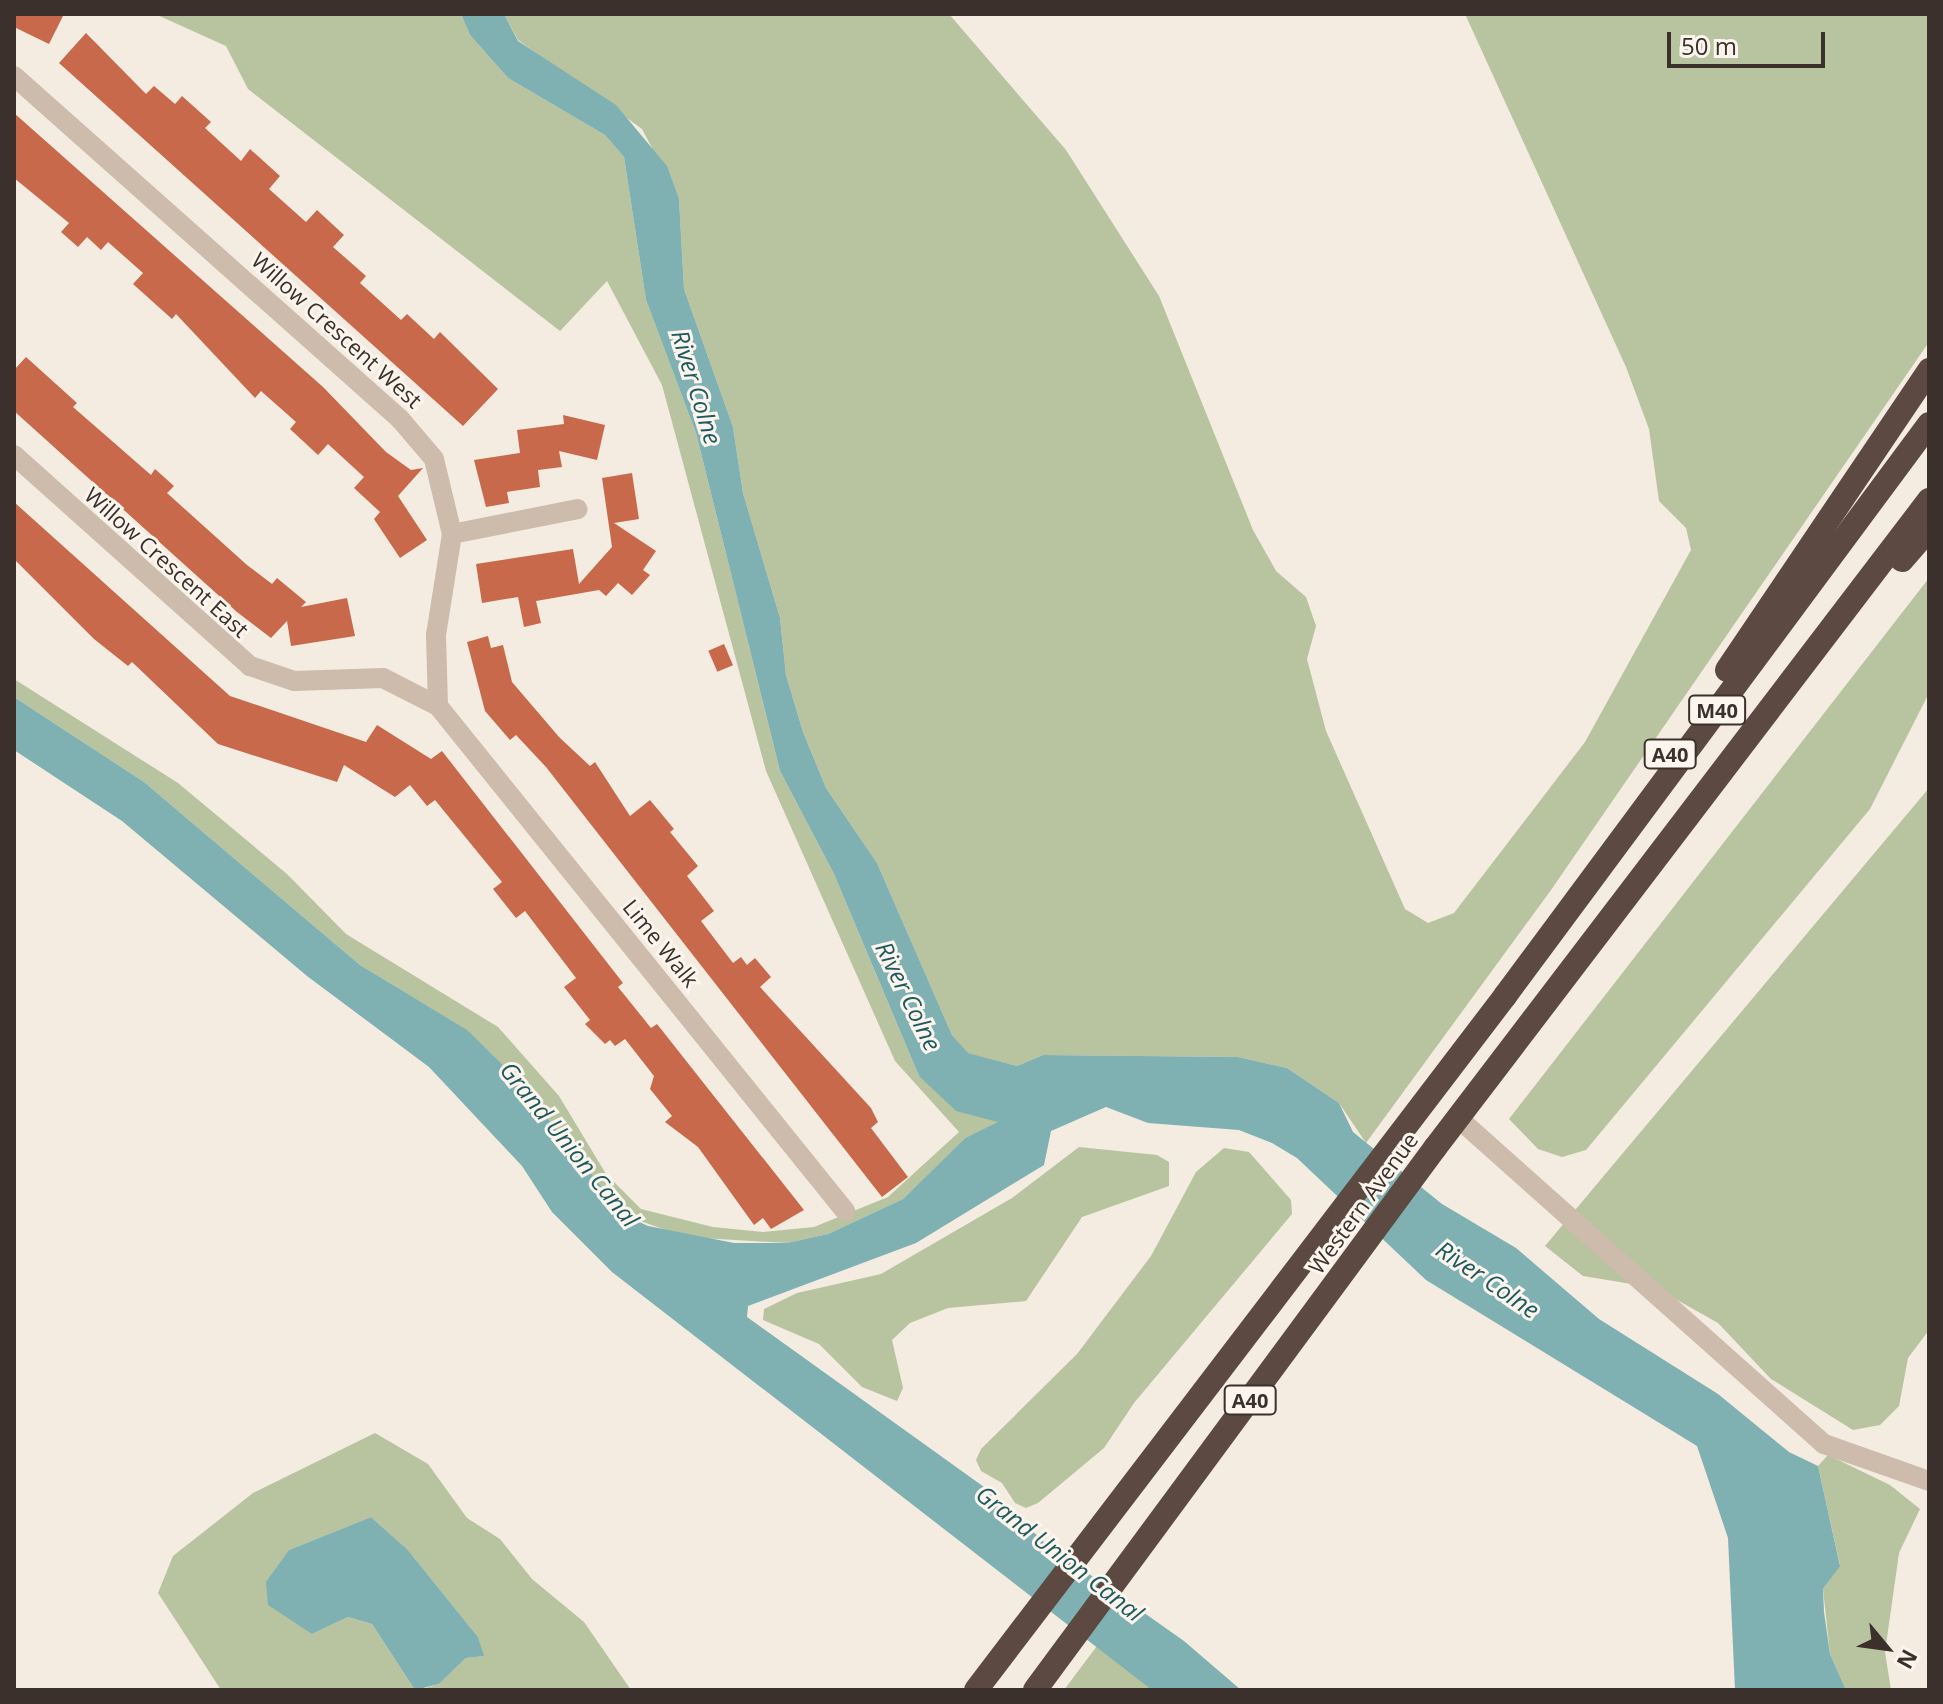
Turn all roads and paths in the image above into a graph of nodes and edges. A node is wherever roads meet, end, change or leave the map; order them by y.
1 (14, 76) edge
2 (1929, 370) edge
3 (1929, 424) edge
4 (14, 455) edge
5 (1929, 500) edge
6 (578, 509) dead end
7 (1929, 529) edge
8 (452, 534) junction
9 (438, 706) junction
10 (1739, 751) junction
11 (1505, 996) junction
12 (1458, 1118) junction
13 (845, 1211) dead end
14 (1929, 1481) edge
15 (1038, 1686) edge
16 (976, 1690) edge

1 - 8 street, Willow Crescent West
2 - 11 highway, A40
3 - 11 highway, M40
4 - 9 street, Willow Crescent East
5 - 10 highway, M40
6 - 8 street
7 - 10 highway
8 - 9 street, Willow Crescent West
9 - 13 street, Lime Walk
10 - 12 highway, Western Avenue / A40
11 - 16 highway, Western Avenue / A40
12 - 14 street
12 - 15 highway, Western Avenue / A40

